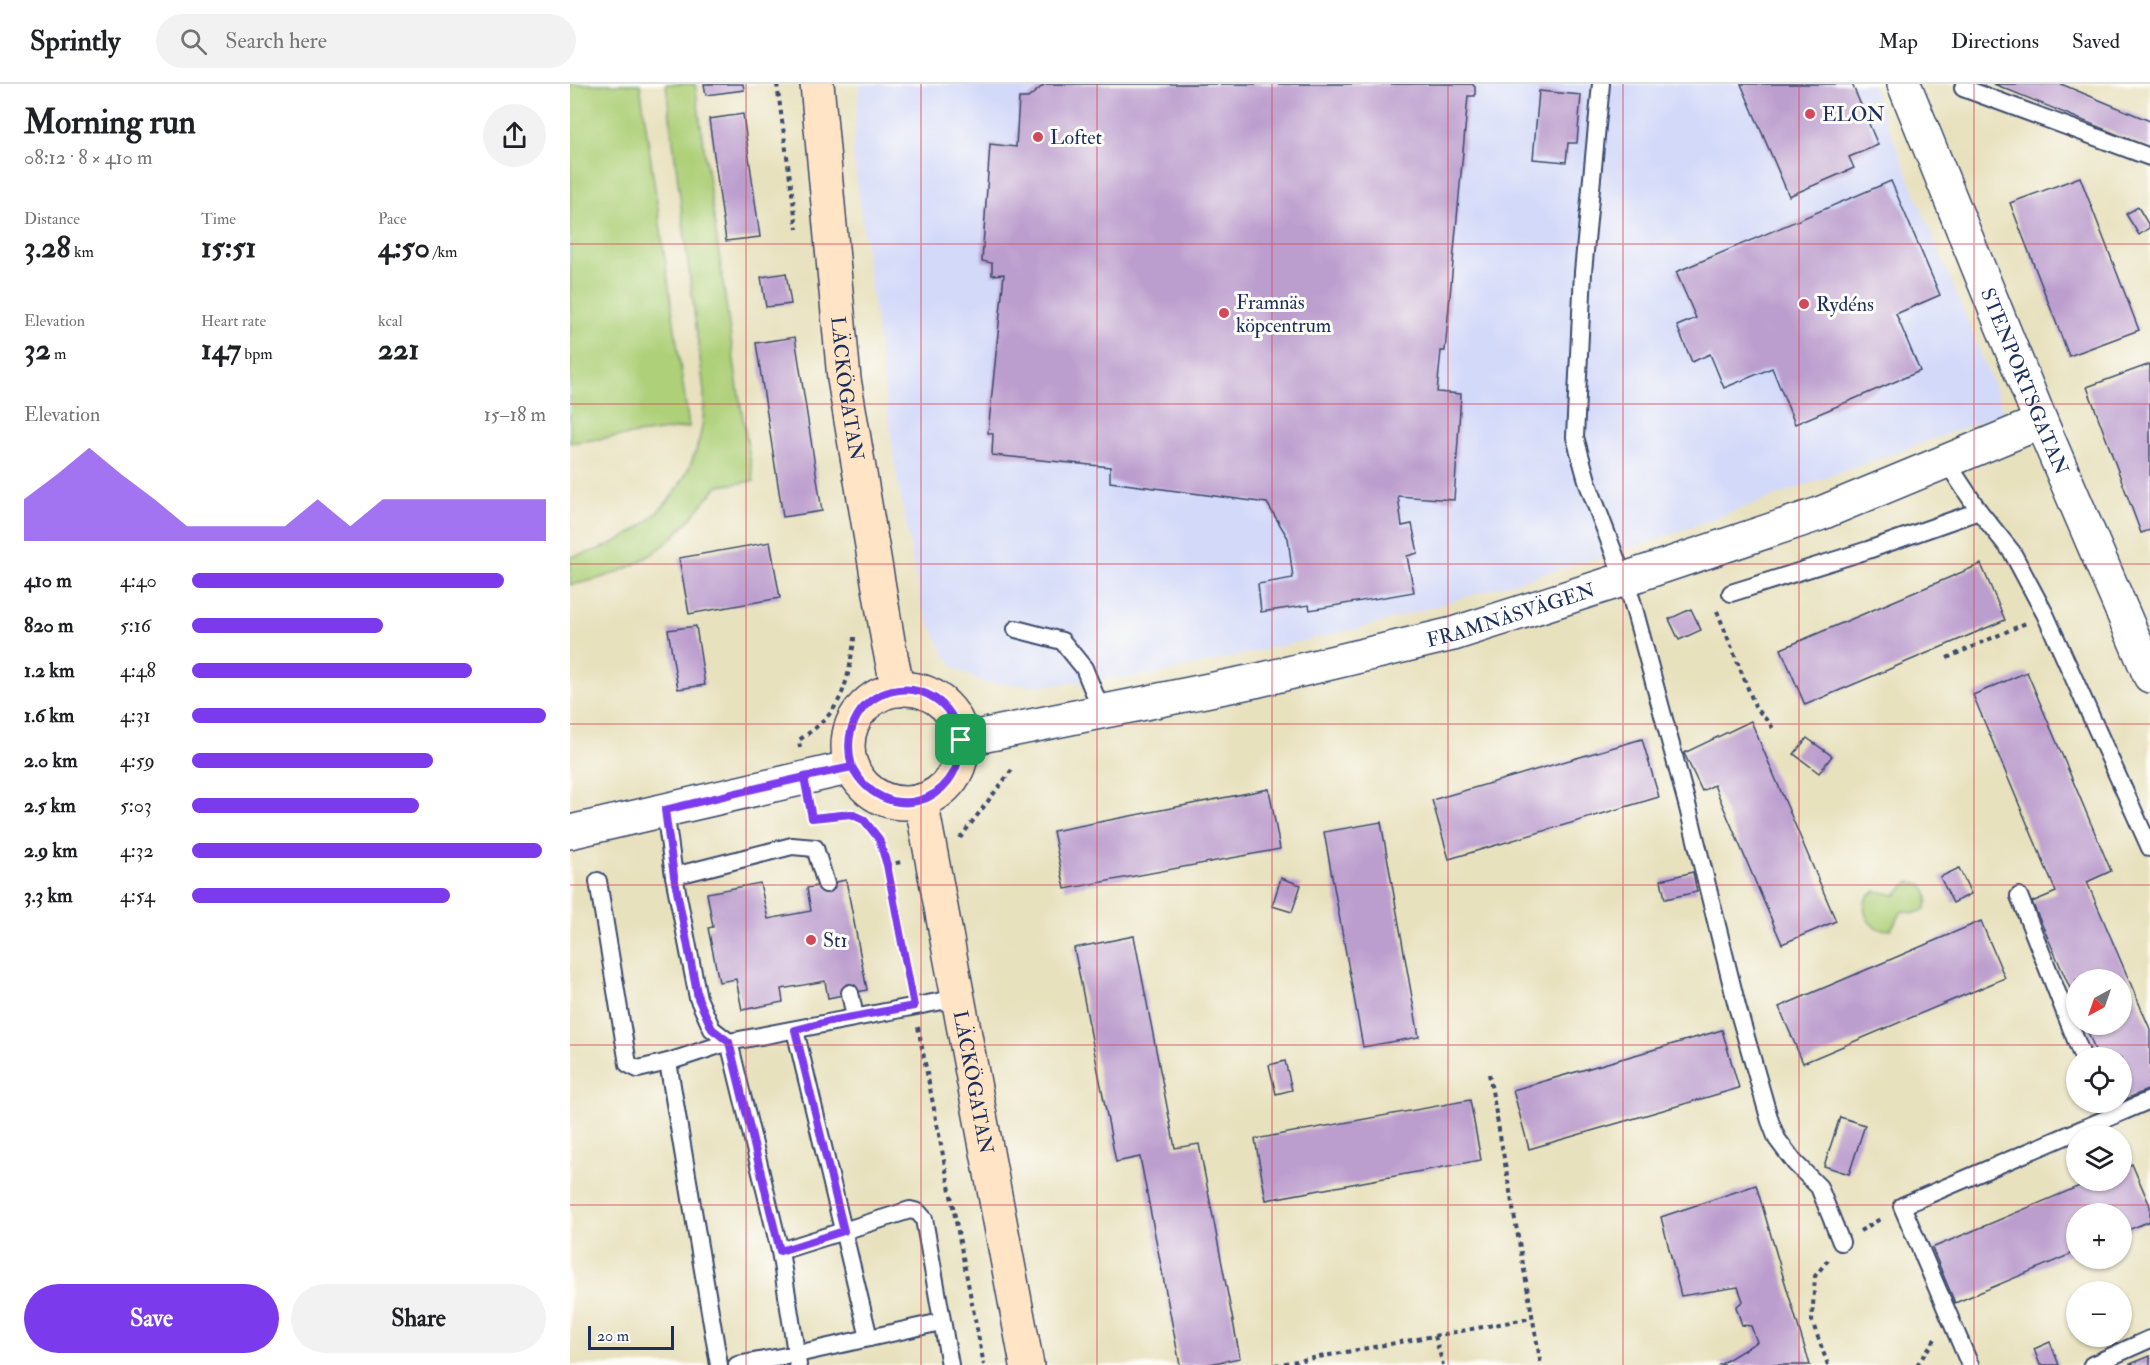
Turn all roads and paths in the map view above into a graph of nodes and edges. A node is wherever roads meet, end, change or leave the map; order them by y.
1 (777, 84) edge
2 (817, 84) edge
3 (1601, 84) edge
4 (1904, 84) edge
5 (1963, 88) dead end
6 (2150, 157) edge
7 (797, 233) dead end
8 (2041, 422) junction
9 (1946, 462) junction
10 (1979, 511) junction
11 (1625, 579) junction
12 (1731, 593) dead end
13 (1713, 602) dead end
14 (2045, 614) junction
15 (1016, 628) dead end
16 (854, 629) dead end
17 (1947, 658) dead end
18 (2150, 676) edge
19 (898, 690) junction
20 (1102, 712) junction
21 (1773, 728) dead end
22 (961, 740) junction
23 (852, 767) junction
24 (1014, 767) dead end
25 (804, 777) junction
26 (921, 801) junction
27 (665, 810) junction
28 (570, 832) edge
29 (959, 839) dead end
30 (2150, 848) edge
31 (674, 876) junction
32 (597, 881) dead end
33 (826, 884) dead end
34 (2019, 897) dead end
35 (850, 993) dead end
36 (958, 998) junction
37 (914, 1006) junction
38 (855, 1017) junction
39 (795, 1030) junction
40 (729, 1042) junction
41 (2080, 1047) edge
42 (669, 1062) junction
43 (1489, 1074) dead end
44 (2150, 1100) edge
45 (2132, 1104) edge
46 (2096, 1113) edge
47 (1902, 1206) junction
48 (844, 1231) junction
49 (1841, 1242) junction
50 (780, 1251) junction
51 (1532, 1318) junction
52 (941, 1322) junction
53 (1435, 1335) junction
54 (869, 1338) junction
55 (2150, 1339) edge
56 (797, 1360) edge
57 (719, 1365) edge
58 (737, 1365) edge
59 (950, 1365) edge
60 (984, 1365) edge
61 (1027, 1365) edge
62 (1275, 1365) edge
63 (1443, 1365) edge
64 (1541, 1365) edge
65 (1828, 1365) edge
66 (1970, 1365) edge
67 (2092, 1365) edge

1 - 7 path
2 - 19 main road, LÄCKÖGATAN
3 - 11 lane
4 - 8 street, STENPORTSGATAN
5 - 6 lane
8 - 9 street, FRAMNÄSVÄGEN
8 - 18 street, STENPORTSGATAN
9 - 10 lane
9 - 11 street, FRAMNÄSVÄGEN
10 - 12 lane
10 - 14 lane
11 - 20 street, FRAMNÄSVÄGEN
11 - 49 lane
13 - 21 path
14 - 17 path
14 - 30 lane
15 - 20 lane
16 - 25 path
19 - 22 main road
19 - 23 main road
20 - 22 street, FRAMNÄSVÄGEN
22 - 26 main road
23 - 25 street
23 - 26 main road
24 - 29 path
25 - 27 street
25 - 37 path
26 - 36 main road, LÄCKÖGATAN
27 - 28 street
27 - 31 lane
31 - 33 lane
31 - 40 lane
32 - 42 lane
34 - 41 lane
35 - 38 lane
36 - 37 lane
36 - 61 main road, LÄCKÖGATAN
37 - 38 lane
37 - 60 path
38 - 39 lane
39 - 40 lane
39 - 48 lane
40 - 42 lane
40 - 50 lane
42 - 57 lane
43 - 51 path
44 - 45 lane
46 - 47 lane
47 - 49 path
47 - 66 lane
48 - 50 lane
48 - 52 lane
48 - 54 lane
49 - 65 path
50 - 56 lane
51 - 53 path
51 - 64 path
52 - 54 lane
52 - 59 lane
53 - 62 path
53 - 63 path
54 - 56 lane
55 - 67 lane
56 - 58 lane

